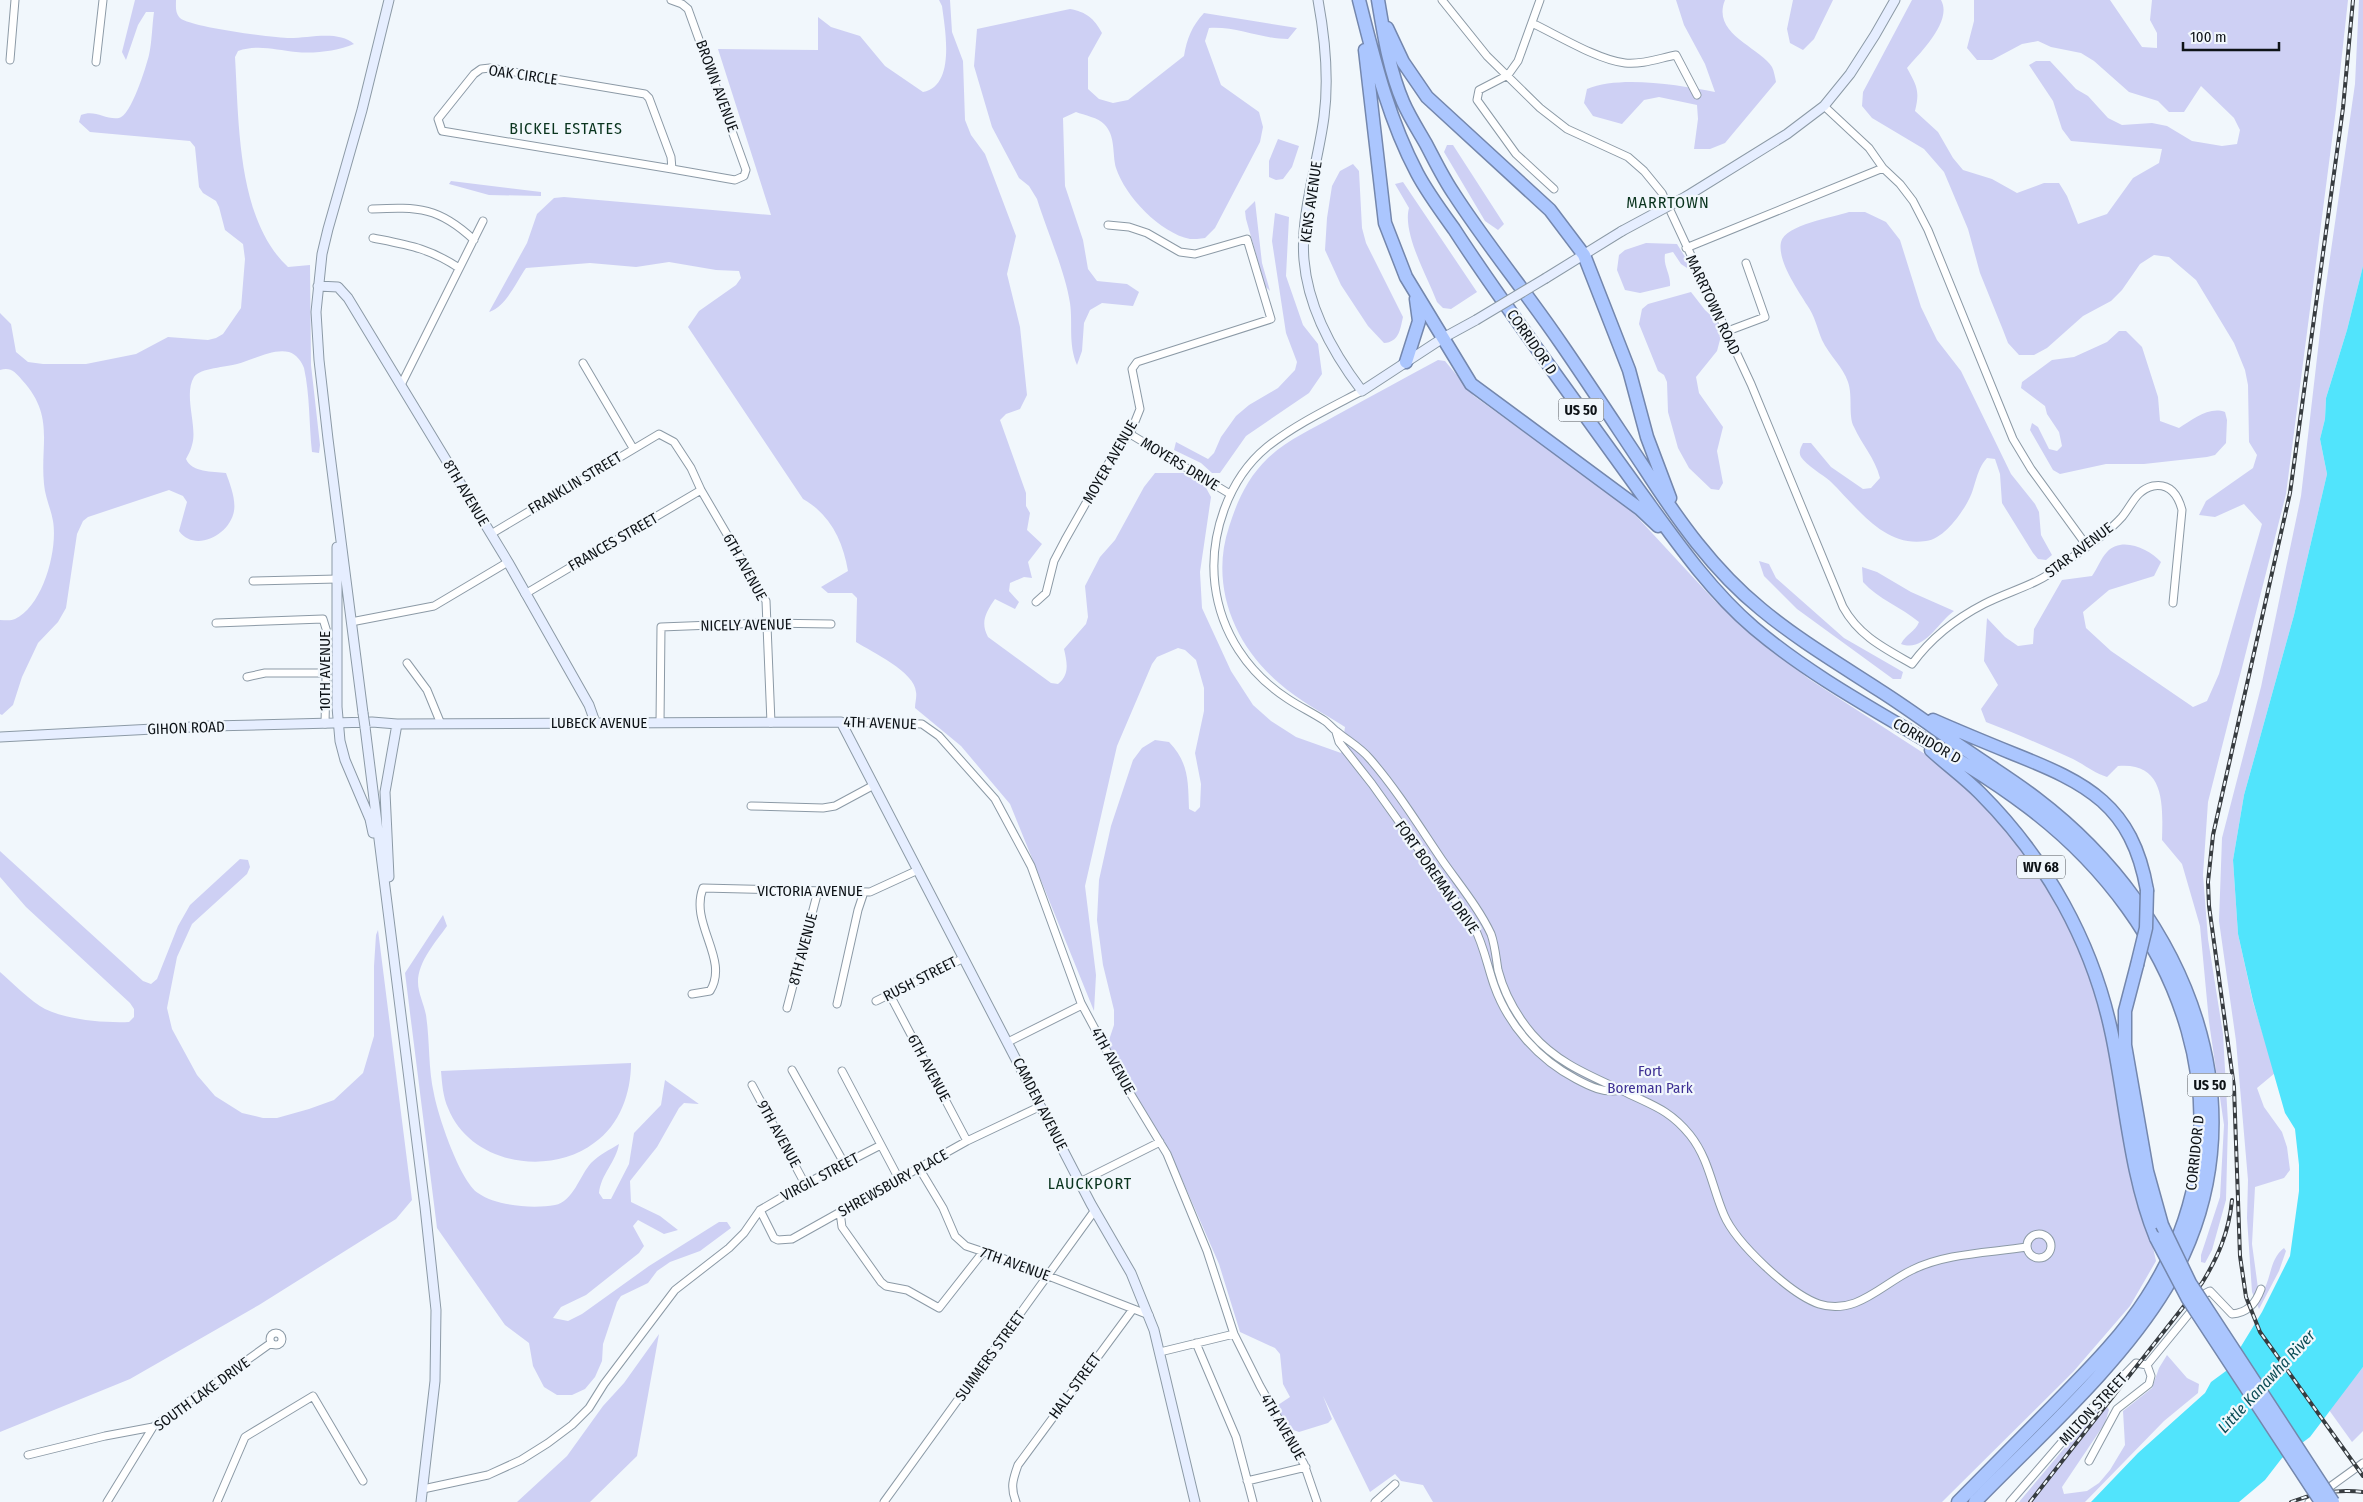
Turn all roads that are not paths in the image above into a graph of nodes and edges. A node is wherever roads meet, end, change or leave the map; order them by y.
1 (15, 0) edge
2 (103, 0) edge
3 (389, 0) edge
4 (671, 0) edge
5 (1318, 0) edge
6 (1359, 0) edge
7 (1378, 0) edge
8 (1442, 0) edge
9 (1540, 0) edge
10 (1895, 0) edge
11 (1380, 14) junction
12 (1532, 23) junction
13 (10, 60) dead end
14 (96, 62) dead end
15 (1508, 74) junction
16 (1697, 95) dead end
17 (1824, 106) junction
18 (1883, 168) junction
19 (672, 169) junction
20 (740, 179) joint
21 (1554, 189) dead end
22 (372, 209) dead end
23 (483, 221) dead end
24 (1108, 225) dead end
25 (373, 238) dead end
26 (474, 240) junction
27 (1686, 248) junction
28 (1584, 255) junction
29 (1746, 262) dead end
30 (459, 268) junction
31 (318, 286) junction
32 (1414, 291) junction
33 (1725, 332) junction
34 (1443, 338) junction
35 (1406, 362) junction
36 (583, 363) dead end
37 (402, 385) junction
38 (1362, 391) junction
39 (659, 434) joint
40 (1130, 434) junction
41 (633, 448) junction
42 (701, 490) junction
43 (1230, 494) junction
44 (338, 520) junction
45 (1679, 520) junction
46 (491, 534) junction
47 (2087, 546) junction
48 (1686, 553) junction
49 (508, 562) junction
50 (337, 579) junction
51 (253, 581) dead end
52 (525, 594) junction
53 (1036, 602) dead end
54 (2172, 603) dead end
55 (351, 622) junction
56 (216, 623) dead end
57 (767, 623) junction
58 (831, 624) dead end
59 (407, 663) dead end
60 (1912, 664) joint
61 (327, 673) junction
62 (247, 677) dead end
63 (1910, 710) junction
64 (595, 722) junction
65 (770, 722) junction
66 (827, 722) joint
67 (841, 722) junction
68 (660, 723) junction
69 (325, 724) junction
70 (338, 724) junction
71 (368, 724) junction
72 (397, 724) junction
73 (441, 724) junction
74 (1336, 732) junction
75 (1915, 735) junction
76 (0, 737) edge
77 (874, 785) junction
78 (751, 806) dead end
79 (918, 870) junction
80 (1455, 879) junction
81 (1445, 887) junction
82 (818, 891) junction
83 (864, 892) junction
84 (386, 894) junction
85 (964, 958) junction
86 (692, 994) dead end
87 (890, 995) junction
88 (876, 1001) dead end
89 (837, 1004) dead end
90 (1082, 1005) junction
91 (787, 1008) dead end
92 (1008, 1042) junction
93 (792, 1070) dead end
94 (842, 1071) dead end
95 (1580, 1072) junction
96 (1577, 1079) junction
97 (752, 1085) dead end
98 (1620, 1090) junction
99 (1041, 1106) junction
100 (967, 1142) junction
101 (1160, 1142) junction
102 (881, 1145) junction
103 (844, 1163) junction
104 (919, 1168) junction
105 (899, 1179) junction
106 (1080, 1182) junction
107 (805, 1184) junction
108 (760, 1210) junction
109 (1095, 1210) junction
110 (840, 1212) junction
111 (2026, 1248) dead end
112 (983, 1252) junction
113 (1048, 1276) junction
114 (2261, 1289) dead end
115 (1132, 1309) junction
116 (1149, 1315) junction
117 (1234, 1334) junction
118 (272, 1343) dead end
119 (1196, 1343) junction
120 (1160, 1352) junction
121 (2147, 1365) junction
122 (153, 1428) junction
123 (28, 1455) dead end
124 (2089, 1461) dead end
125 (2362, 1466) edge
126 (1306, 1467) junction
127 (1248, 1480) junction
128 (363, 1481) dead end
129 (1395, 1484) dead end
130 (423, 1489) junction
131 (107, 1502) edge
132 (217, 1502) edge
133 (421, 1502) edge
134 (884, 1502) edge
135 (1016, 1502) edge
136 (1195, 1502) edge
137 (1253, 1502) edge
138 (1317, 1502) edge
139 (1375, 1502) edge
140 (1958, 1502) edge
141 (1975, 1502) edge
142 (2010, 1502) edge
143 (2309, 1502) edge
144 (2322, 1502) edge
145 (2333, 1502) edge

1 - 13 street
2 - 14 street
3 - 31 street
4 - 20 street, BROWN AVENUE
5 - 38 street, KENS AVENUE
6 - 32 highway
6 - 48 highway, CORRIDOR D / US 50
7 - 11 highway, CORRIDOR D / US 50
8 - 15 street, MARRTOWN ROAD
9 - 12 street
10 - 17 street
11 - 28 highway
11 - 45 highway, CORRIDOR D / US 50
12 - 15 street
12 - 16 street
15 - 21 street
15 - 27 street, MARRTOWN ROAD
17 - 18 street
17 - 28 street, bridge
18 - 27 street
18 - 47 street
19 - 19 street, OAK CIRCLE
19 - 20 street, OAK CIRCLE
22 - 26 street
23 - 26 street
24 - 40 street, MOYER AVENUE
25 - 30 street
26 - 30 street
27 - 33 street, MARRTOWN ROAD
28 - 34 street, bridge
28 - 45 highway
29 - 33 street
30 - 37 street
31 - 37 street, 8TH AVENUE
31 - 44 street
32 - 34 highway
32 - 35 highway
33 - 60 street, MARRTOWN ROAD
34 - 35 street
34 - 48 highway
35 - 38 street
36 - 41 street
37 - 46 street, 8TH AVENUE
38 - 43 street, FORT BOREMAN DRIVE
39 - 41 street, FRANKLIN STREET
39 - 42 street, 6TH AVENUE
40 - 43 street, MOYERS DRIVE
40 - 53 street, MOYER AVENUE
41 - 46 street, FRANKLIN STREET
42 - 52 street, FRANCES STREET
42 - 57 street, 6TH AVENUE
43 - 74 street, FORT BOREMAN DRIVE
44 - 50 street
44 - 55 street
45 - 63 highway, CORRIDOR D / US 50
46 - 49 street, 8TH AVENUE
47 - 54 street, STAR AVENUE
47 - 60 street, STAR AVENUE
48 - 75 highway, CORRIDOR D / US 50
49 - 52 street, 8TH AVENUE
49 - 55 street
50 - 51 street
50 - 70 street
52 - 64 street, 8TH AVENUE
55 - 71 street, bridge
56 - 61 street, 10TH AVENUE
57 - 58 street, NICELY AVENUE
57 - 65 street, 6TH AVENUE
57 - 68 street, NICELY AVENUE
59 - 73 street
61 - 62 street
61 - 69 street, 10TH AVENUE
63 - 141 highway, CORRIDOR D / US 50
63 - 145 highway, bridge
64 - 68 street, LUBECK AVENUE
64 - 73 street, LUBECK AVENUE
65 - 66 street, LUBECK AVENUE
65 - 68 street, LUBECK AVENUE
66 - 67 street, 4TH AVENUE
67 - 77 street, CAMDEN AVENUE
67 - 90 street, 4TH AVENUE
69 - 70 street, GIHON ROAD
69 - 76 street, GIHON ROAD
70 - 71 street, GIHON ROAD
70 - 84 street
71 - 72 street, LUBECK AVENUE
71 - 84 street
72 - 73 street, LUBECK AVENUE
72 - 84 street
74 - 80 street, FORT BOREMAN DRIVE
74 - 81 street, FORT BOREMAN DRIVE
75 - 140 highway, CORRIDOR D / US 50
75 - 144 highway, WV 68, bridge
77 - 78 street
77 - 79 street, CAMDEN AVENUE
79 - 83 street, VICTORIA AVENUE
79 - 85 street, CAMDEN AVENUE
80 - 81 street
80 - 95 street, FORT BOREMAN DRIVE
81 - 96 street, FORT BOREMAN DRIVE
82 - 83 street, VICTORIA AVENUE
82 - 86 street, VICTORIA AVENUE
82 - 91 street, 8TH AVENUE
83 - 89 street
84 - 130 street
85 - 87 street, RUSH STREET
85 - 92 street, CAMDEN AVENUE
87 - 88 street, RUSH STREET
87 - 100 street, 6TH AVENUE
90 - 92 street
90 - 101 street, 4TH AVENUE
92 - 99 street, CAMDEN AVENUE
93 - 103 street
94 - 102 street
95 - 96 street
95 - 98 street, FORT BOREMAN DRIVE
96 - 98 street, FORT BOREMAN DRIVE
97 - 107 street, 9TH AVENUE
98 - 111 street, FORT BOREMAN DRIVE
99 - 100 street, SHREWSBURY PLACE
99 - 106 street, CAMDEN AVENUE
100 - 104 street, SHREWSBURY PLACE
101 - 106 street
101 - 117 street, 4TH AVENUE
102 - 103 street, VIRGIL STREET
102 - 105 street
103 - 107 street, VIRGIL STREET
104 - 105 street, SHREWSBURY PLACE
104 - 112 street, 7TH AVENUE
105 - 110 street, SHREWSBURY PLACE
106 - 109 street, CAMDEN AVENUE
107 - 108 street, VIRGIL STREET
108 - 110 street, SHREWSBURY PLACE
108 - 130 street
109 - 113 street, SUMMERS STREET
109 - 116 street, CAMDEN AVENUE
110 - 112 street
112 - 113 street, 7TH AVENUE
113 - 115 street, 7TH AVENUE
113 - 134 street, SUMMERS STREET
114 - 121 street
115 - 116 street, 7TH AVENUE
115 - 135 street, HALL STREET
116 - 120 street, CAMDEN AVENUE
117 - 119 street
117 - 126 street, 4TH AVENUE
118 - 122 street, SOUTH LAKE DRIVE
119 - 120 street
119 - 127 street
120 - 136 street, CAMDEN AVENUE
121 - 124 street
121 - 142 street, MILTON STREET
122 - 123 street
122 - 131 street, SOUTH LAKE DRIVE
125 - 143 street
126 - 127 street
126 - 138 street, 4TH AVENUE
127 - 137 street
128 - 132 street
129 - 139 street
130 - 133 street

